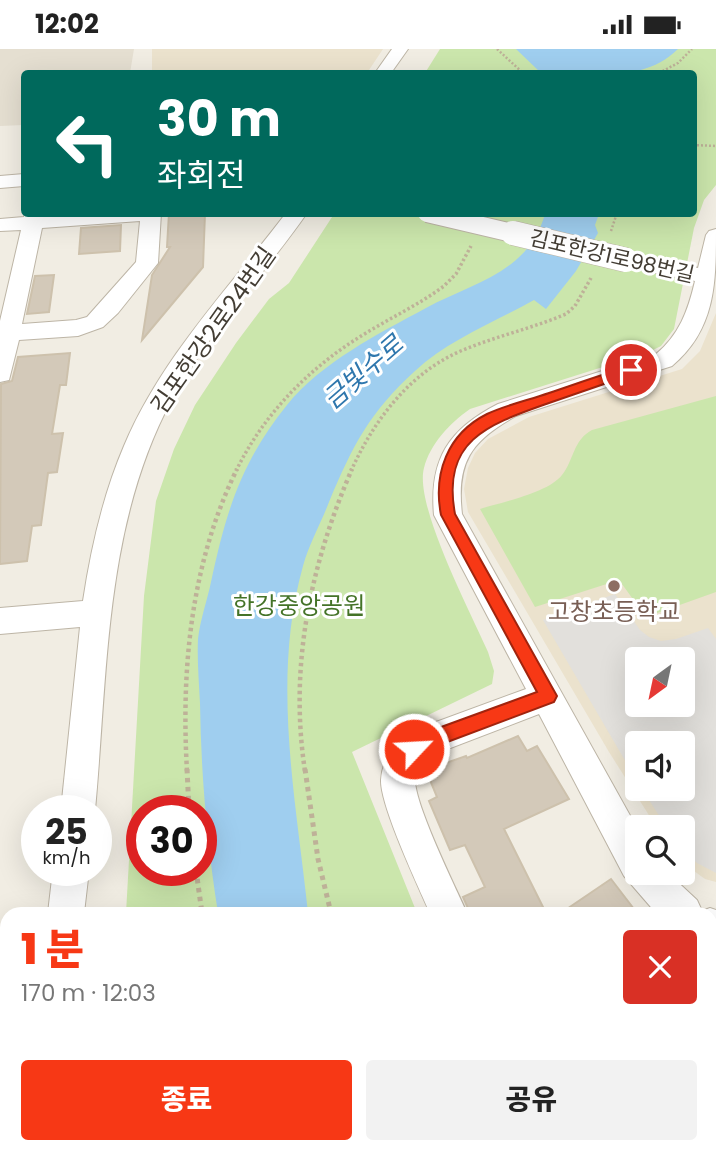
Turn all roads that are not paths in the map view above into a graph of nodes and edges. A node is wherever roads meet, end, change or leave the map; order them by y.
1 (400, 49) edge
2 (417, 49) edge
3 (385, 70) edge
4 (404, 70) edge
5 (21, 180) edge
6 (0, 182) edge
7 (63, 217) edge
8 (151, 217) edge
9 (294, 217) edge
10 (444, 217) edge
11 (34, 218) edge
12 (0, 225) edge
13 (716, 235) edge
14 (711, 278) edge
15 (4, 332) edge
16 (0, 374) edge
17 (95, 613) junction
18 (0, 621) edge
19 (548, 696) junction
20 (79, 795) edge
21 (625, 840) edge
22 (654, 885) edge
23 (69, 886) edge
24 (67, 907) edge
25 (446, 907) edge
26 (677, 907) edge

1 - 3 street
2 - 4 street
5 - 6 street
7 - 11 street
8 - 15 street
9 - 17 street, 김포한강2로24번길
10 - 14 street, 김포한강1로98번길, bridge
11 - 12 street
11 - 15 street
13 - 14 street
14 - 19 street
15 - 16 street
17 - 18 street
17 - 20 street, 김포한강2로24번길
19 - 21 street
19 - 25 street
22 - 26 street
23 - 24 street

